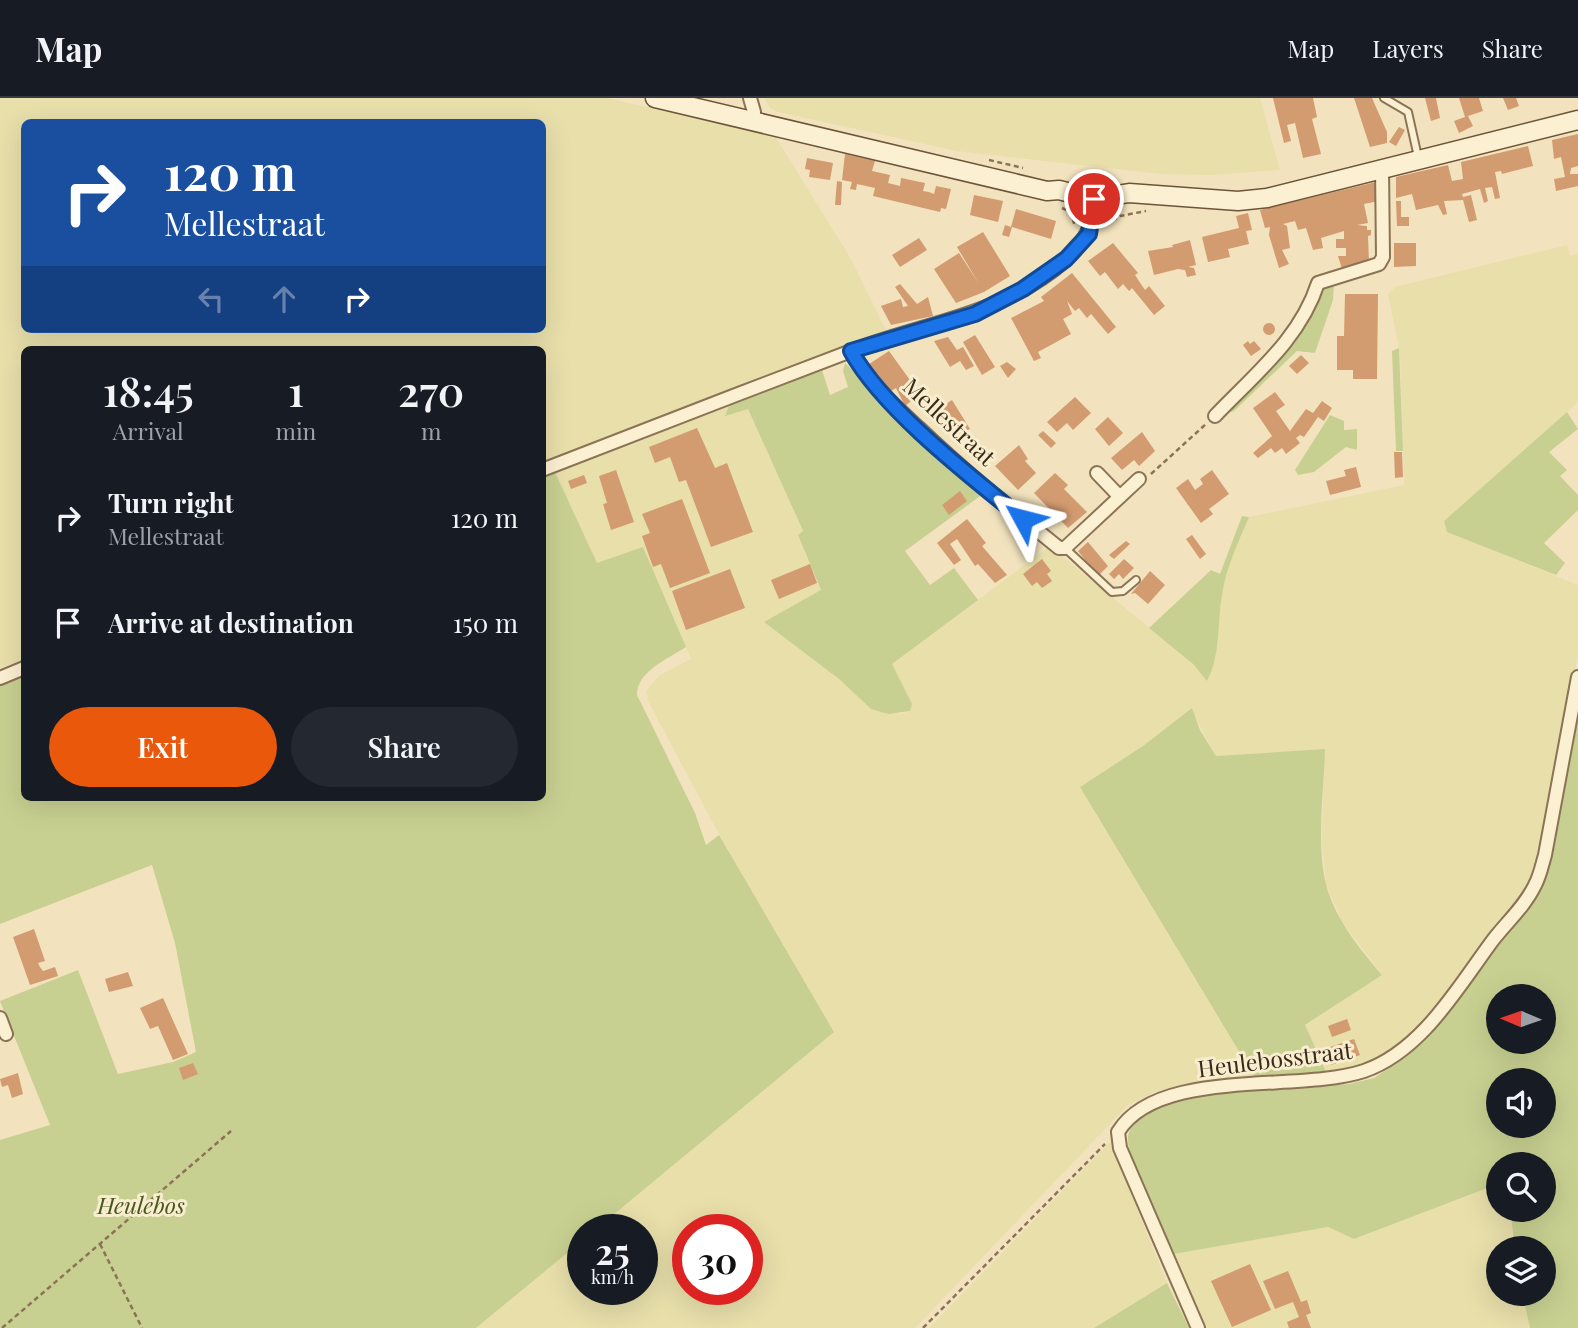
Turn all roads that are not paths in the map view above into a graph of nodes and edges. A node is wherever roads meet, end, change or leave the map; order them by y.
1 (655, 98) edge
2 (750, 98) edge
3 (1384, 98) edge
4 (753, 120) junction
5 (1578, 120) edge
6 (1418, 159) junction
7 (1382, 167) junction
8 (1094, 205) junction
9 (851, 351) junction
10 (1215, 416) road end
11 (546, 468) edge
12 (1097, 473) dead end
13 (1139, 479) road end
14 (1120, 497) junction
15 (1065, 548) junction
16 (1136, 580) dead end
17 (21, 669) edge
18 (0, 677) edge
19 (1578, 677) edge
20 (0, 1018) edge
21 (6, 1034) dead end
22 (1198, 1328) edge

1 - 4 street
2 - 4 street
3 - 6 lane
4 - 8 street
5 - 6 street
6 - 7 street
7 - 8 street
7 - 10 street
8 - 9 street
9 - 11 street
9 - 15 street, Mellestraat
12 - 14 street
13 - 14 street
14 - 15 street
15 - 16 lane
17 - 18 street
19 - 22 street, Heulebosstraat
20 - 21 street

